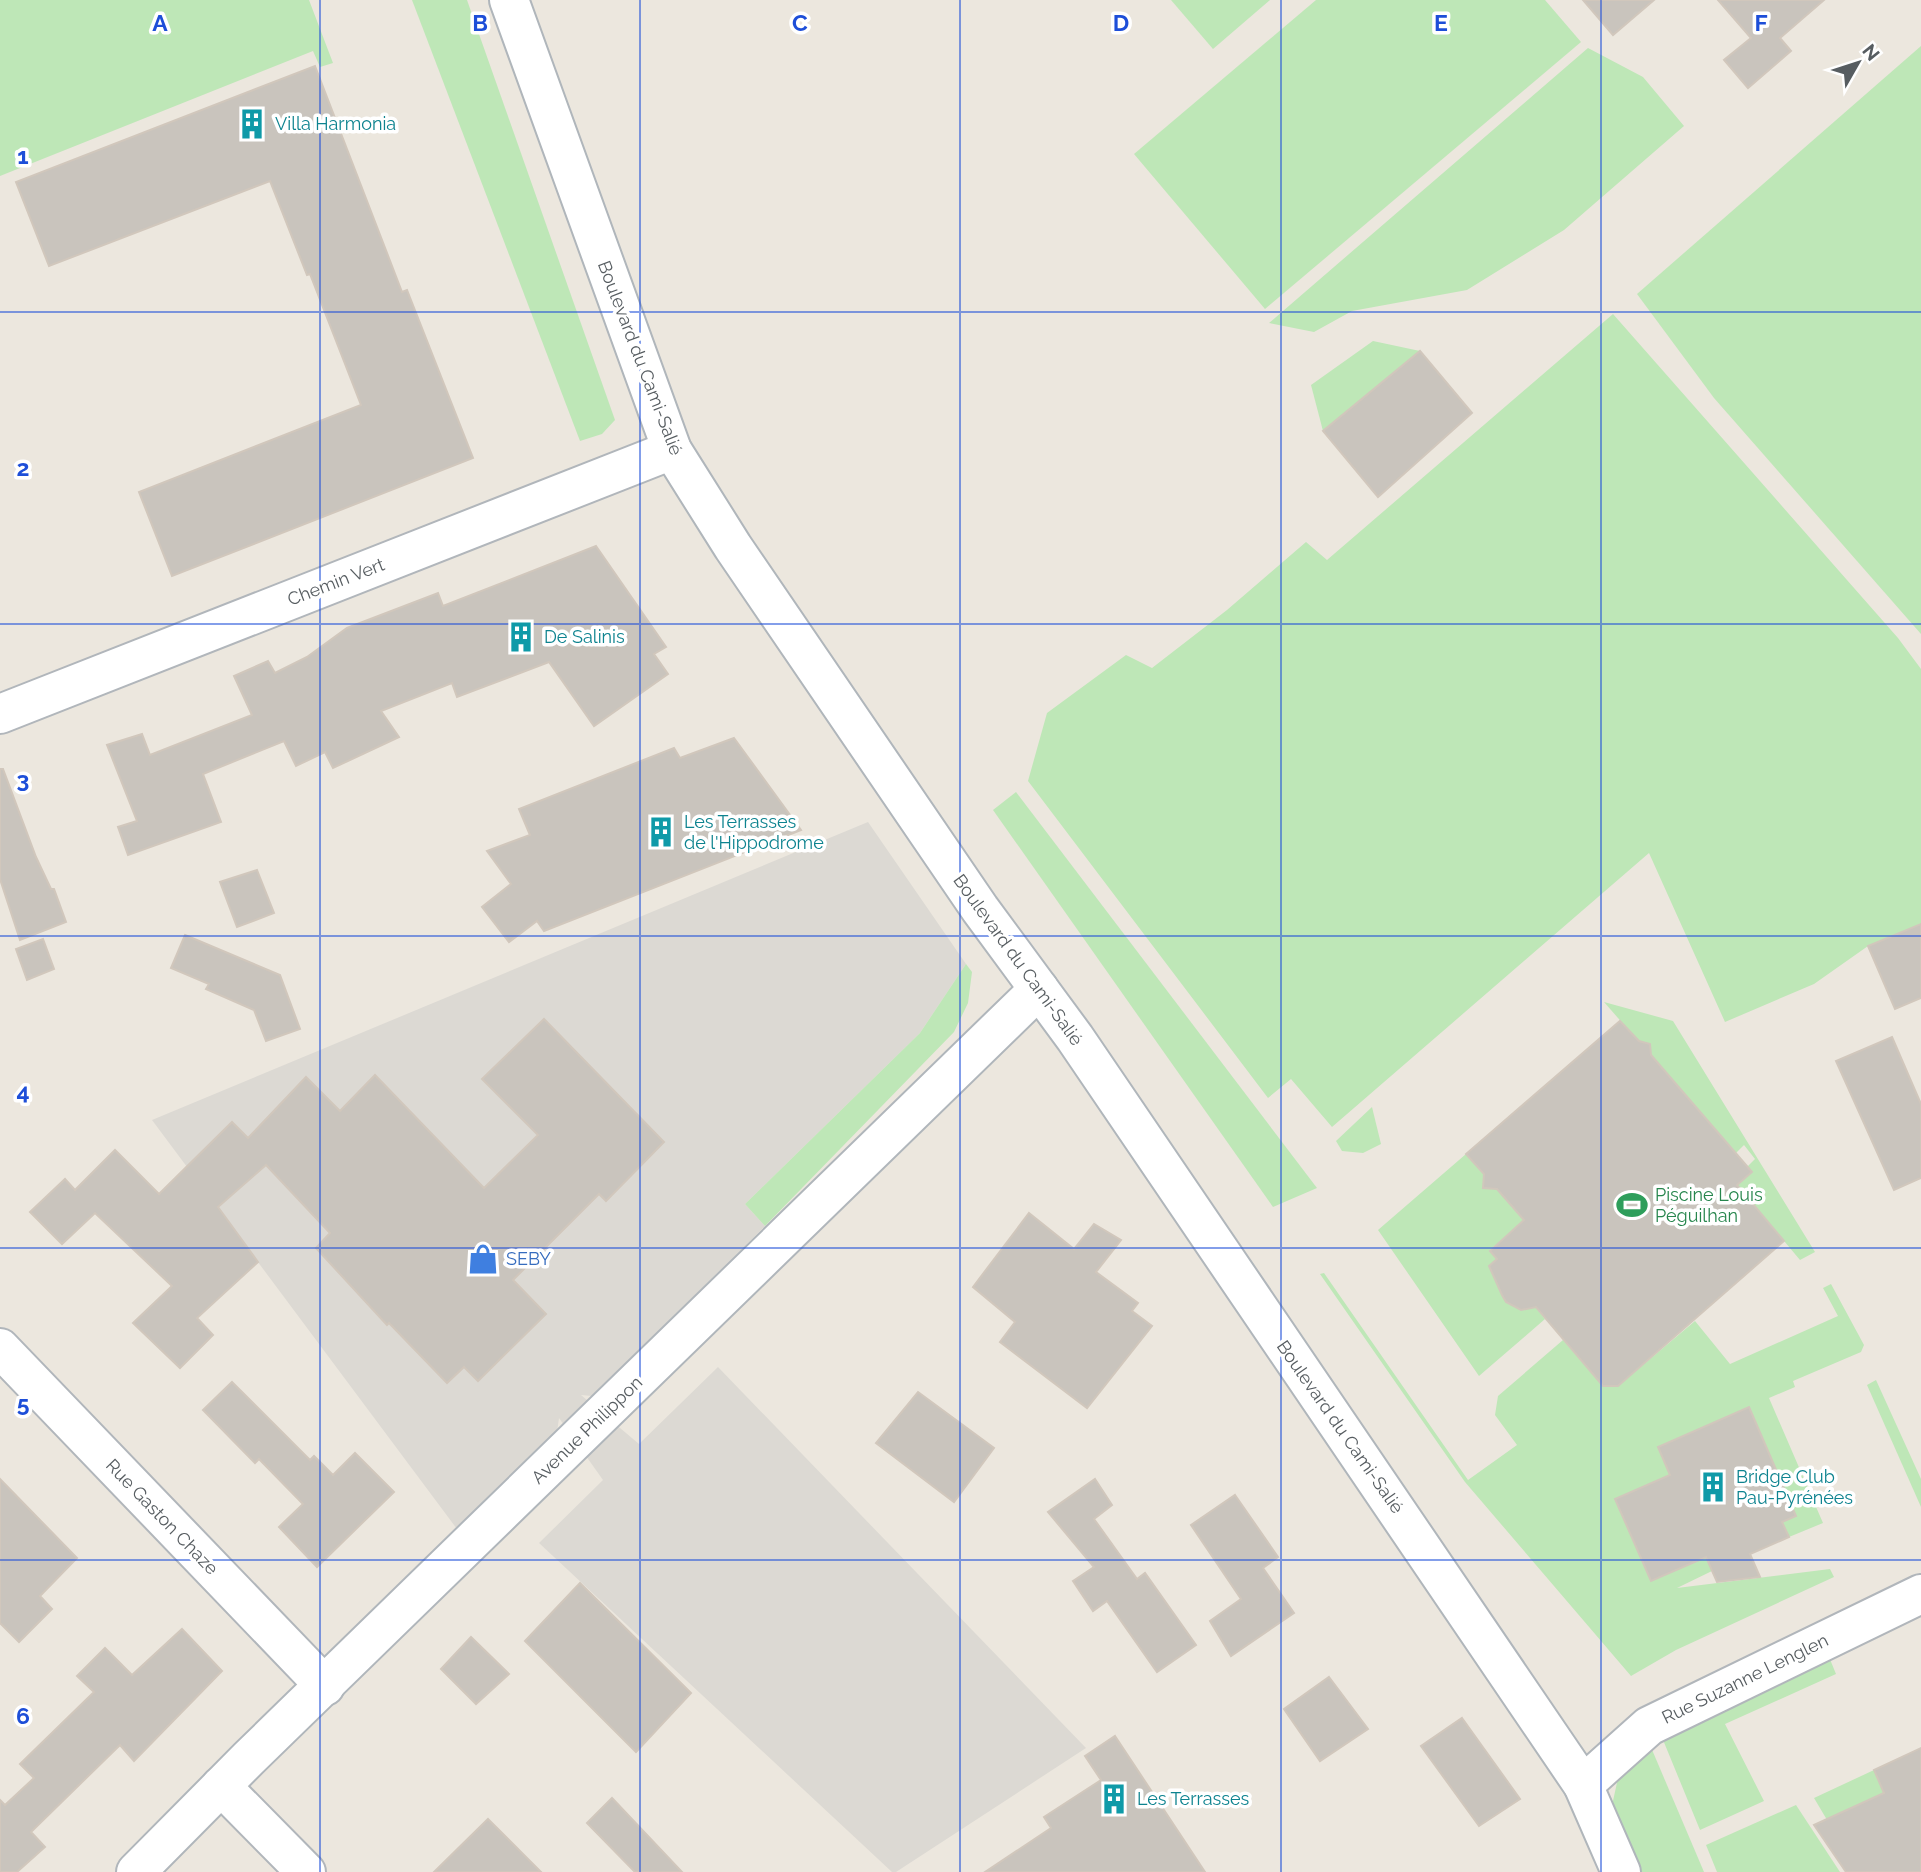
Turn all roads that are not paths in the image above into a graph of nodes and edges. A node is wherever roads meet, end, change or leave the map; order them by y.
1 (509, 0) edge
2 (672, 450) junction
3 (0, 714) edge
4 (1039, 989) junction
5 (0, 1348) edge
6 (1921, 1594) edge
7 (325, 1686) junction
8 (1583, 1785) junction
9 (221, 1786) junction
10 (136, 1872) edge
11 (306, 1872) edge
12 (1621, 1872) edge

1 - 2 street, Boulevard du Cami-Salié
2 - 3 street, Chemin Vert
2 - 4 street, Boulevard du Cami-Salié
4 - 7 street, Avenue Philippon
4 - 8 street, Boulevard du Cami-Salié
5 - 7 street, Rue Gaston Chaze
6 - 8 street, Rue Suzanne Lenglen
7 - 9 street, Avenue Philippon
8 - 12 street, Boulevard du Cami-Salié
9 - 10 street, Avenue Philippon
9 - 11 street

